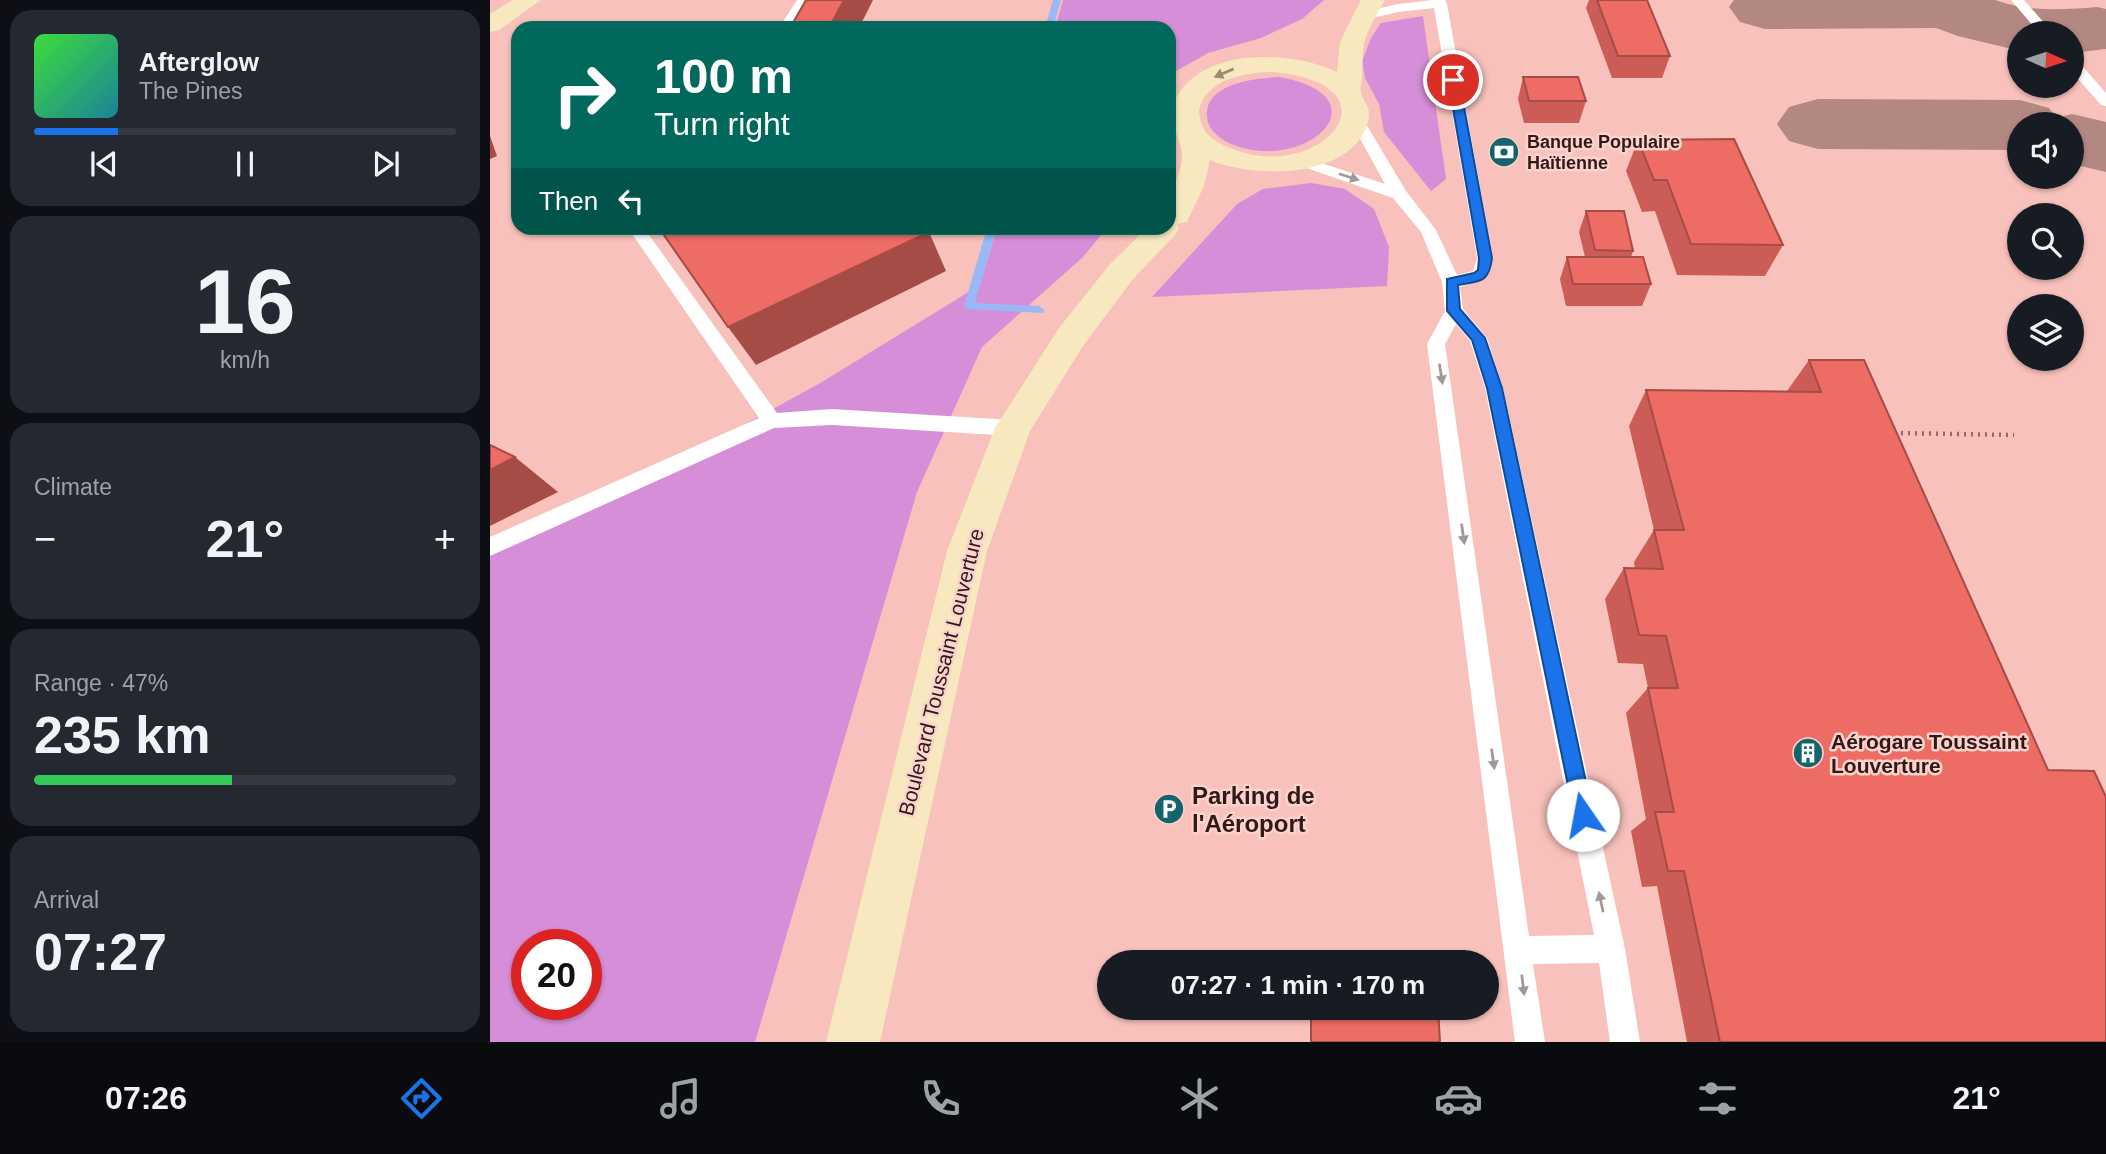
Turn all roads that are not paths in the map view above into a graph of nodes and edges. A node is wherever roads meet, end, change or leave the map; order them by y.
1 (496, 0) edge
2 (529, 0) edge
3 (803, 0) edge
4 (2017, 0) edge
5 (1439, 2) edge
6 (490, 4) edge
7 (1368, 8) edge
8 (790, 21) edge
9 (2035, 21) edge
10 (490, 25) edge
11 (1332, 36) dead end
12 (2084, 77) edge
13 (2106, 102) edge
14 (1352, 104) junction
15 (1190, 133) junction
16 (1300, 161) junction
17 (1269, 165) junction
18 (1399, 194) junction
19 (1176, 211) edge
20 (1176, 218) edge
21 (641, 235) edge
22 (1157, 235) edge
23 (1451, 282) junction
24 (1454, 311) junction
25 (772, 421) junction
26 (1013, 428) junction
27 (490, 547) edge
28 (1611, 949) junction
29 (1519, 950) junction
30 (853, 1042) edge
31 (1530, 1042) edge
32 (1625, 1042) edge

1 - 6 main road
2 - 10 main road
3 - 8 lane
4 - 9 lane
5 - 7 lane
5 - 23 lane
7 - 11 main road
7 - 14 main road
12 - 13 lane
14 -> 15 main road
14 - 16 main road
14 - 18 lane
15 - 17 main road
15 - 19 main road, Boulevard Toussaint Louverture
16 - 17 main road
16 -> 18 lane
17 - 20 main road, Boulevard Toussaint Louverture
18 - 23 lane
21 - 25 lane
22 - 26 main road, Boulevard Toussaint Louverture
23 - 24 lane
28 -> 24 lane
24 -> 29 lane
25 - 26 lane
25 - 27 lane
26 - 30 main road, Boulevard Toussaint Louverture
28 - 29 lane
28 - 32 lane
29 -> 31 lane

